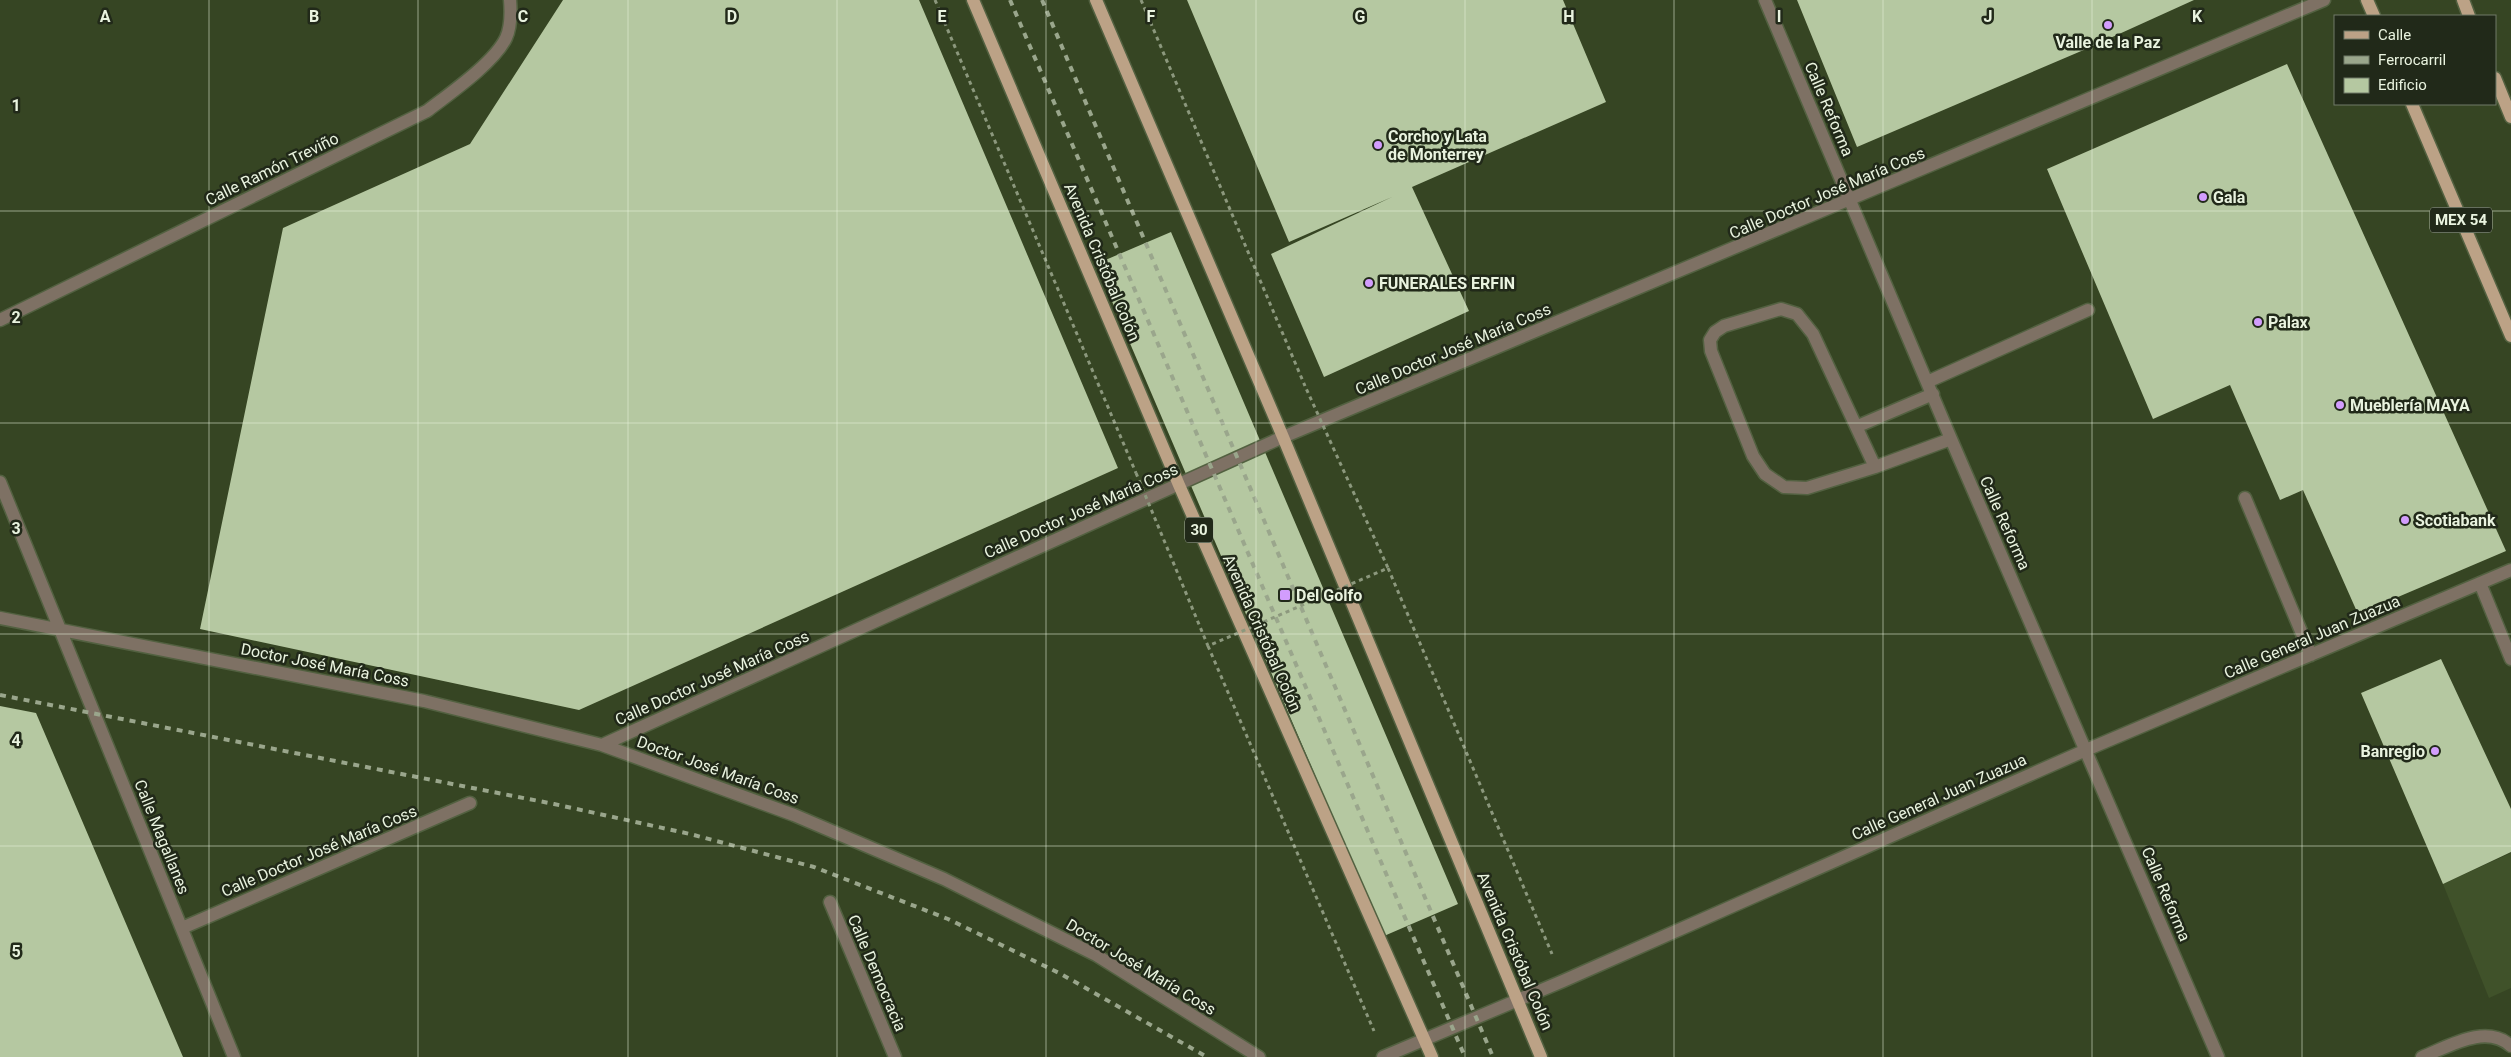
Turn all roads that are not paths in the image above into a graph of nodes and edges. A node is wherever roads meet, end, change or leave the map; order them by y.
1 (510, 0) edge
2 (974, 0) edge
3 (1096, 0) edge
4 (1765, 0) edge
5 (2324, 0) edge
6 (2367, 0) edge
7 (2462, 0) edge
8 (2374, 15) edge
9 (2469, 15) edge
10 (2496, 80) edge
11 (2412, 105) edge
12 (2511, 117) edge
13 (1850, 200) junction
14 (2088, 310) dead end
15 (0, 320) edge
16 (2511, 336) edge
17 (1928, 382) junction
18 (1933, 394) junction
19 (1858, 426) junction
20 (1283, 437) junction
21 (1951, 438) junction
22 (1875, 467) junction
23 (0, 482) edge
24 (1179, 485) junction
25 (2244, 498) dead end
26 (2511, 570) edge
27 (2480, 583) junction
28 (0, 618) edge
29 (59, 629) junction
30 (2312, 655) junction
31 (2511, 659) edge
32 (602, 745) junction
33 (2086, 750) junction
34 (470, 803) dead end
35 (830, 902) dead end
36 (182, 928) junction
37 (1518, 1001) junction
38 (1424, 1039) junction
39 (2511, 1046) edge
40 (1384, 1056) edge
41 (234, 1057) edge
42 (895, 1057) edge
43 (1259, 1057) edge
44 (1432, 1057) edge
45 (1541, 1057) edge
46 (2218, 1057) edge
47 (2422, 1057) edge

1 - 15 street, Calle Ramón Treviño
2 - 24 main road, Avenida Cristóbal Colón / 30
3 - 20 main road, Avenida Cristóbal Colón
4 - 13 street, Calle Reforma
5 - 13 street, Calle Doctor José María Coss
6 - 8 main road
7 - 9 main road
10 - 12 main road
11 - 16 main road, MEX 54
13 - 17 street, Calle Reforma
13 - 20 street, Calle Doctor José María Coss
14 - 17 street
17 - 18 street, Calle Reforma
18 - 19 street
18 - 21 street, Calle Reforma
19 - 22 street
19 - 22 street
20 - 24 street, Calle Doctor José María Coss
20 - 37 main road, Avenida Cristóbal Colón
21 - 22 street
21 - 33 street, Calle Reforma
23 - 29 street, Calle Magallanes
24 - 32 street, Calle Doctor José María Coss
24 - 38 main road, Avenida Cristóbal Colón / 30
25 - 30 street
26 - 27 street, Calle General Juan Zuazua
27 - 30 street, Calle General Juan Zuazua
27 - 31 street
28 - 29 street, Doctor José María Coss
29 - 32 street, Doctor José María Coss
29 - 36 street, Calle Magallanes
30 - 33 street, Calle General Juan Zuazua
32 - 43 street, Doctor José María Coss
33 - 37 street, Calle General Juan Zuazua
33 - 46 street, Calle Reforma
34 - 36 street, Calle Doctor José María Coss
35 - 42 street, Calle Democracia
36 - 41 street, Calle Magallanes
37 - 38 street, Calle General Juan Zuazua
37 - 45 main road, Avenida Cristóbal Colón
38 - 40 street, Calle General Juan Zuazua
38 - 44 main road, Avenida Cristóbal Colón / 30
39 - 47 street

